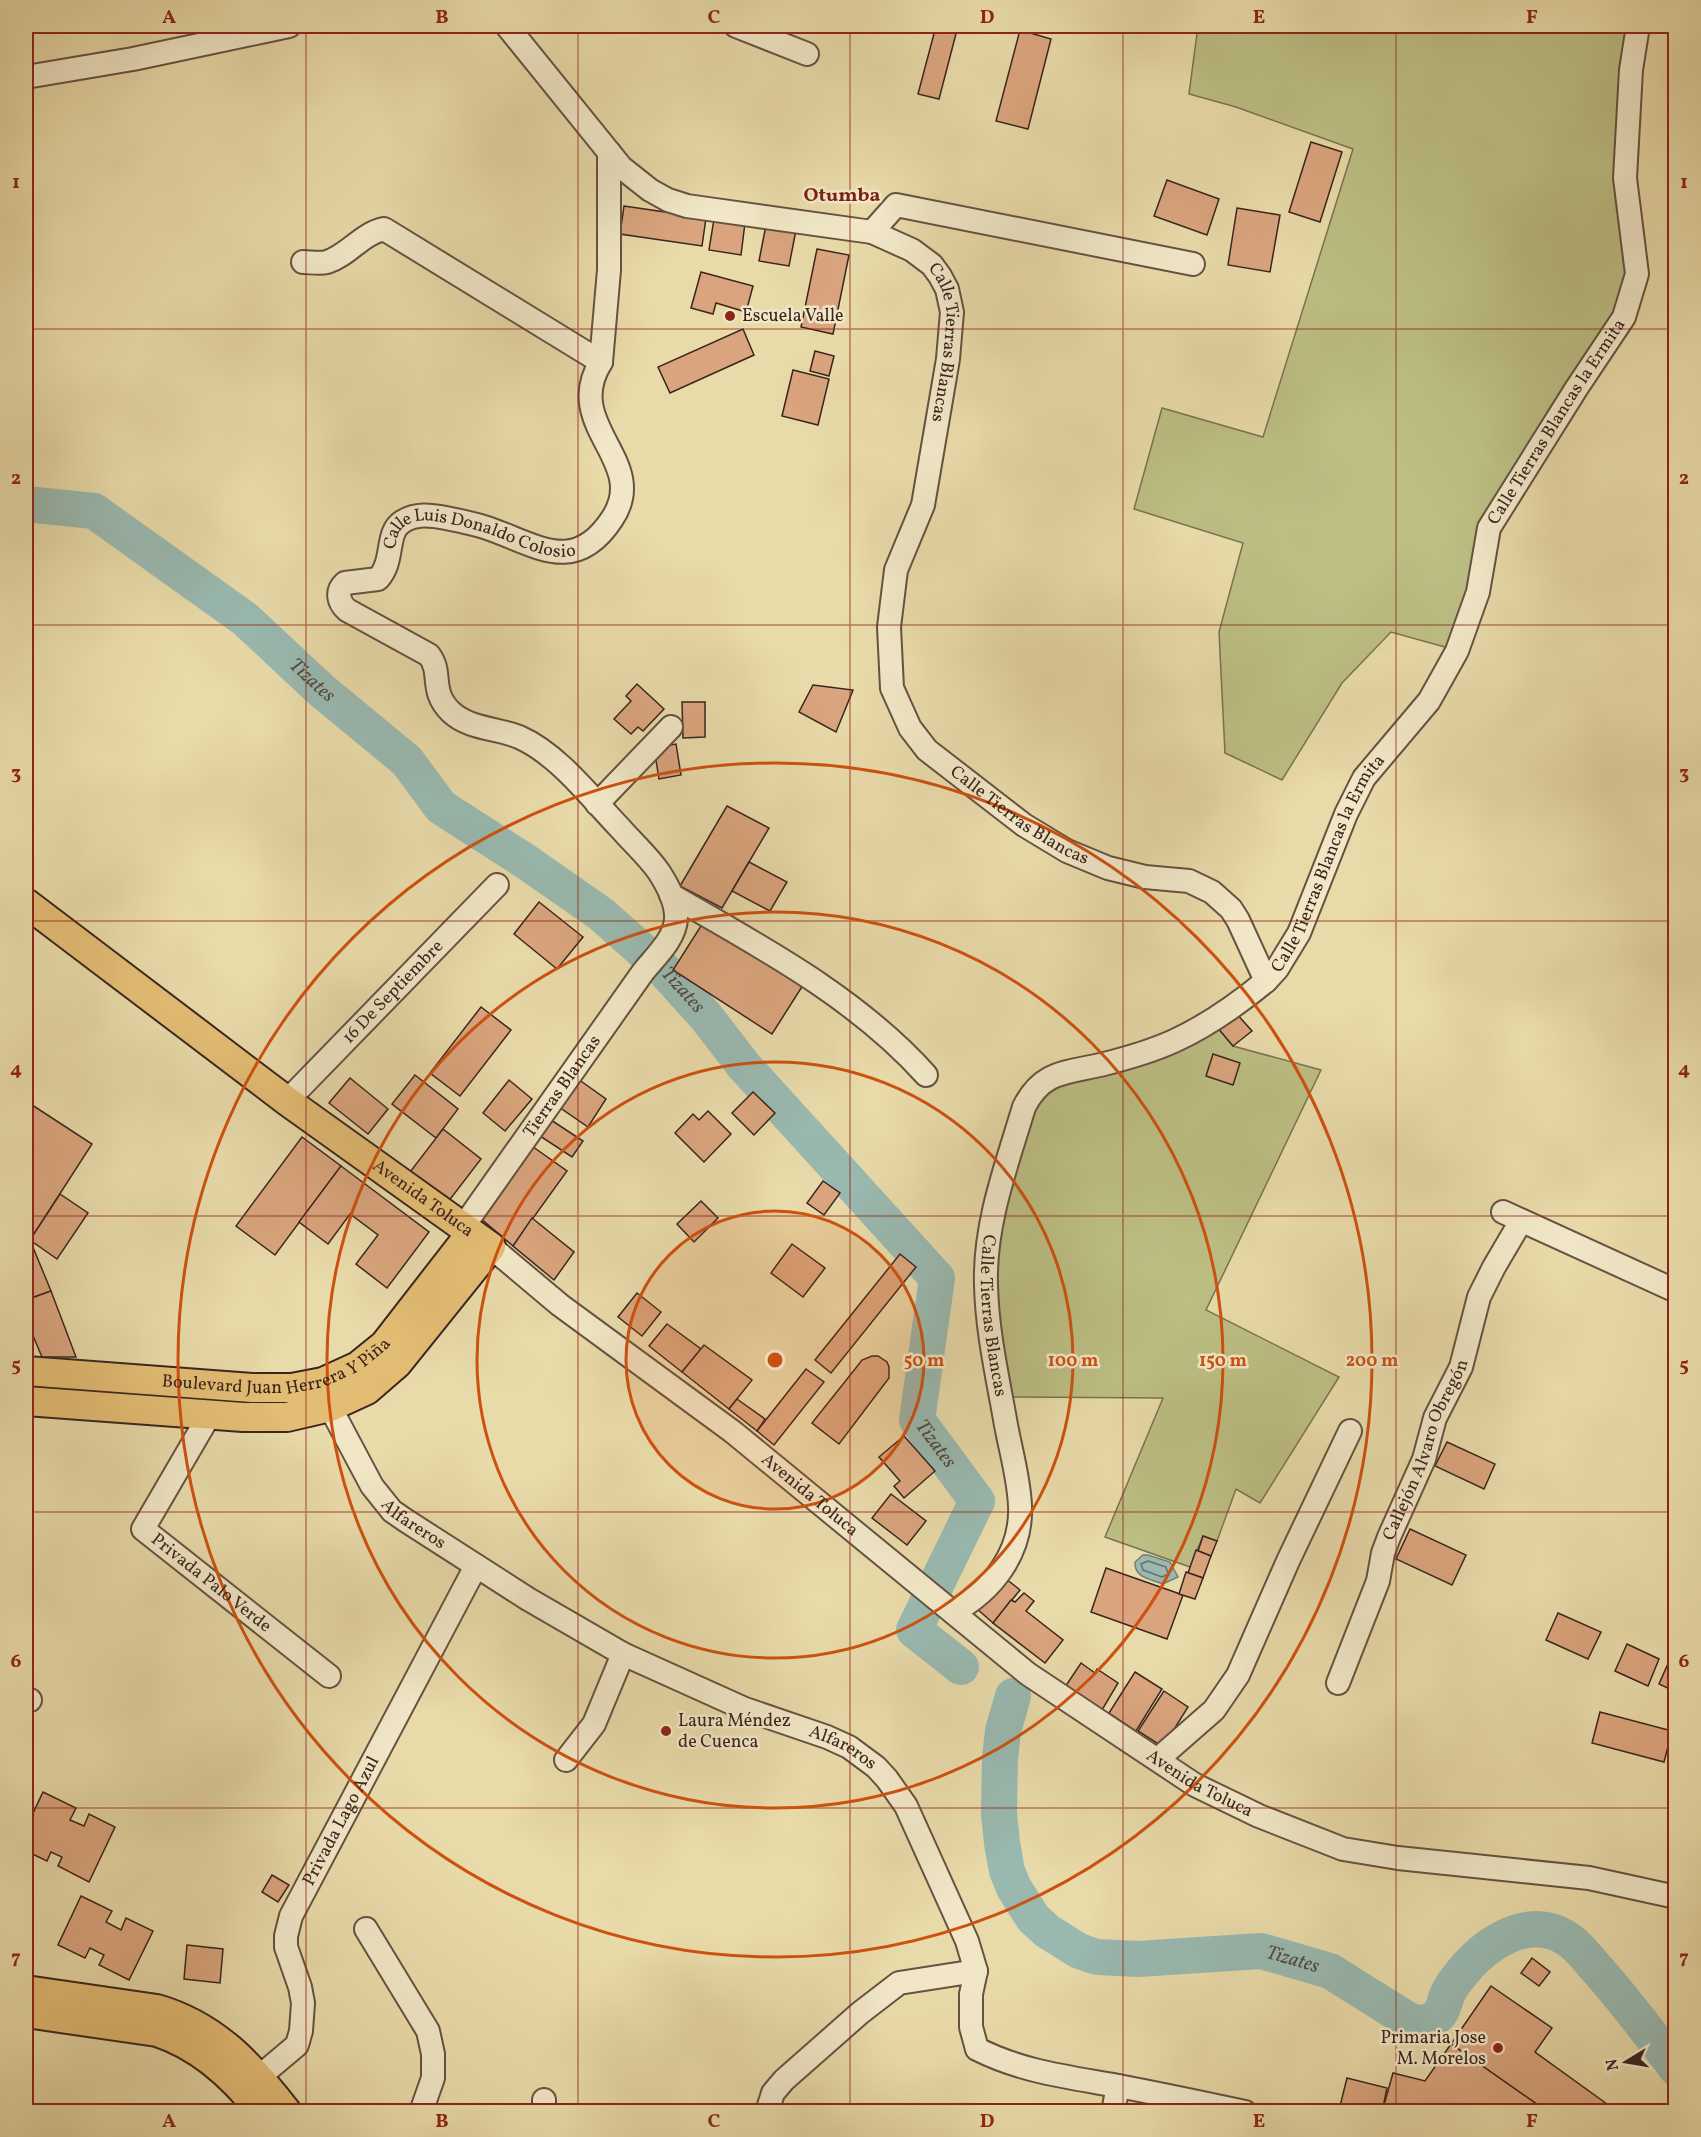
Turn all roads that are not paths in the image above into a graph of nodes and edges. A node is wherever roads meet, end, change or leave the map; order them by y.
1 (289, 26) edge
2 (507, 26) edge
3 (736, 26) edge
4 (1638, 26) edge
5 (807, 54) dead end
6 (26, 77) edge
7 (609, 152) junction
8 (872, 231) junction
9 (303, 262) dead end
10 (1193, 264) dead end
11 (601, 362) junction
12 (671, 727) dead end
13 (597, 804) junction
14 (497, 885) dead end
15 (671, 895) junction
16 (26, 903) edge
17 (664, 945) joint
18 (1266, 981) junction
19 (926, 1076) dead end
20 (287, 1101) junction
21 (475, 1236) junction
22 (1676, 1291) edge
23 (26, 1371) edge
24 (327, 1395) junction
25 (26, 1401) edge
26 (210, 1414) junction
27 (1350, 1431) dead end
28 (476, 1566) junction
29 (938, 1600) junction
30 (623, 1654) junction
31 (329, 1676) dead end
32 (1338, 1683) dead end
33 (1158, 1759) junction
34 (566, 1760) dead end
35 (1676, 1897) edge
36 (366, 1929) dead end
37 (976, 1971) junction
38 (26, 1990) edge
39 (26, 2013) edge
40 (259, 2076) junction
41 (1118, 2086) junction
42 (1199, 2107) edge
43 (261, 2112) edge
44 (287, 2112) edge
45 (421, 2112) edge
46 (767, 2112) edge
47 (1113, 2112) edge
48 (1245, 2112) edge

1 - 6 street
2 - 7 street, Calle Tierras Blancas
3 - 5 street
4 - 18 street, Calle Tierras Blancas la Ermita
7 - 8 street, Calle Tierras Blancas
7 - 11 street, Calle Luis Donaldo Colosio
8 - 10 street
8 - 18 street, Calle Tierras Blancas
9 - 11 street
11 - 13 street, Calle Luis Donaldo Colosio
12 - 13 street
13 - 15 street, Calle Luis Donaldo Colosio
14 - 20 street, 16 De Septiembre
15 - 17 street, Calle Luis Donaldo Colosio
15 - 19 street
16 - 20 main road, Avenida Toluca
17 - 21 street, Tierras Blancas
18 - 29 street, Calle Tierras Blancas
20 - 21 main road, Avenida Toluca
21 - 24 main road, Boulevard Juan Herrera Y Piña
21 - 29 street, Avenida Toluca
22 - 32 street, Callejón Alvaro Obregón
23 - 24 main road, Boulevard Juan Herrera Y Piña
24 - 26 main road, Boulevard Juan Herrera Y Piña
24 - 28 street, Alfareros
25 - 26 main road, Boulevard Juan Herrera Y Piña
26 - 31 street, Privada Palo Verde
27 - 33 street
28 - 30 street, Alfareros
28 - 40 street, Privada Lago Azul
29 - 33 street, Avenida Toluca
30 - 34 street
30 - 37 street, Alfareros
33 - 35 street, Avenida Toluca
36 - 45 street
37 - 41 street, Alfareros
37 - 46 street
38 - 40 main road
39 - 43 main road
40 - 44 main road
41 - 42 street, Alfareros
41 - 47 street
42 - 48 street, Alfareros

